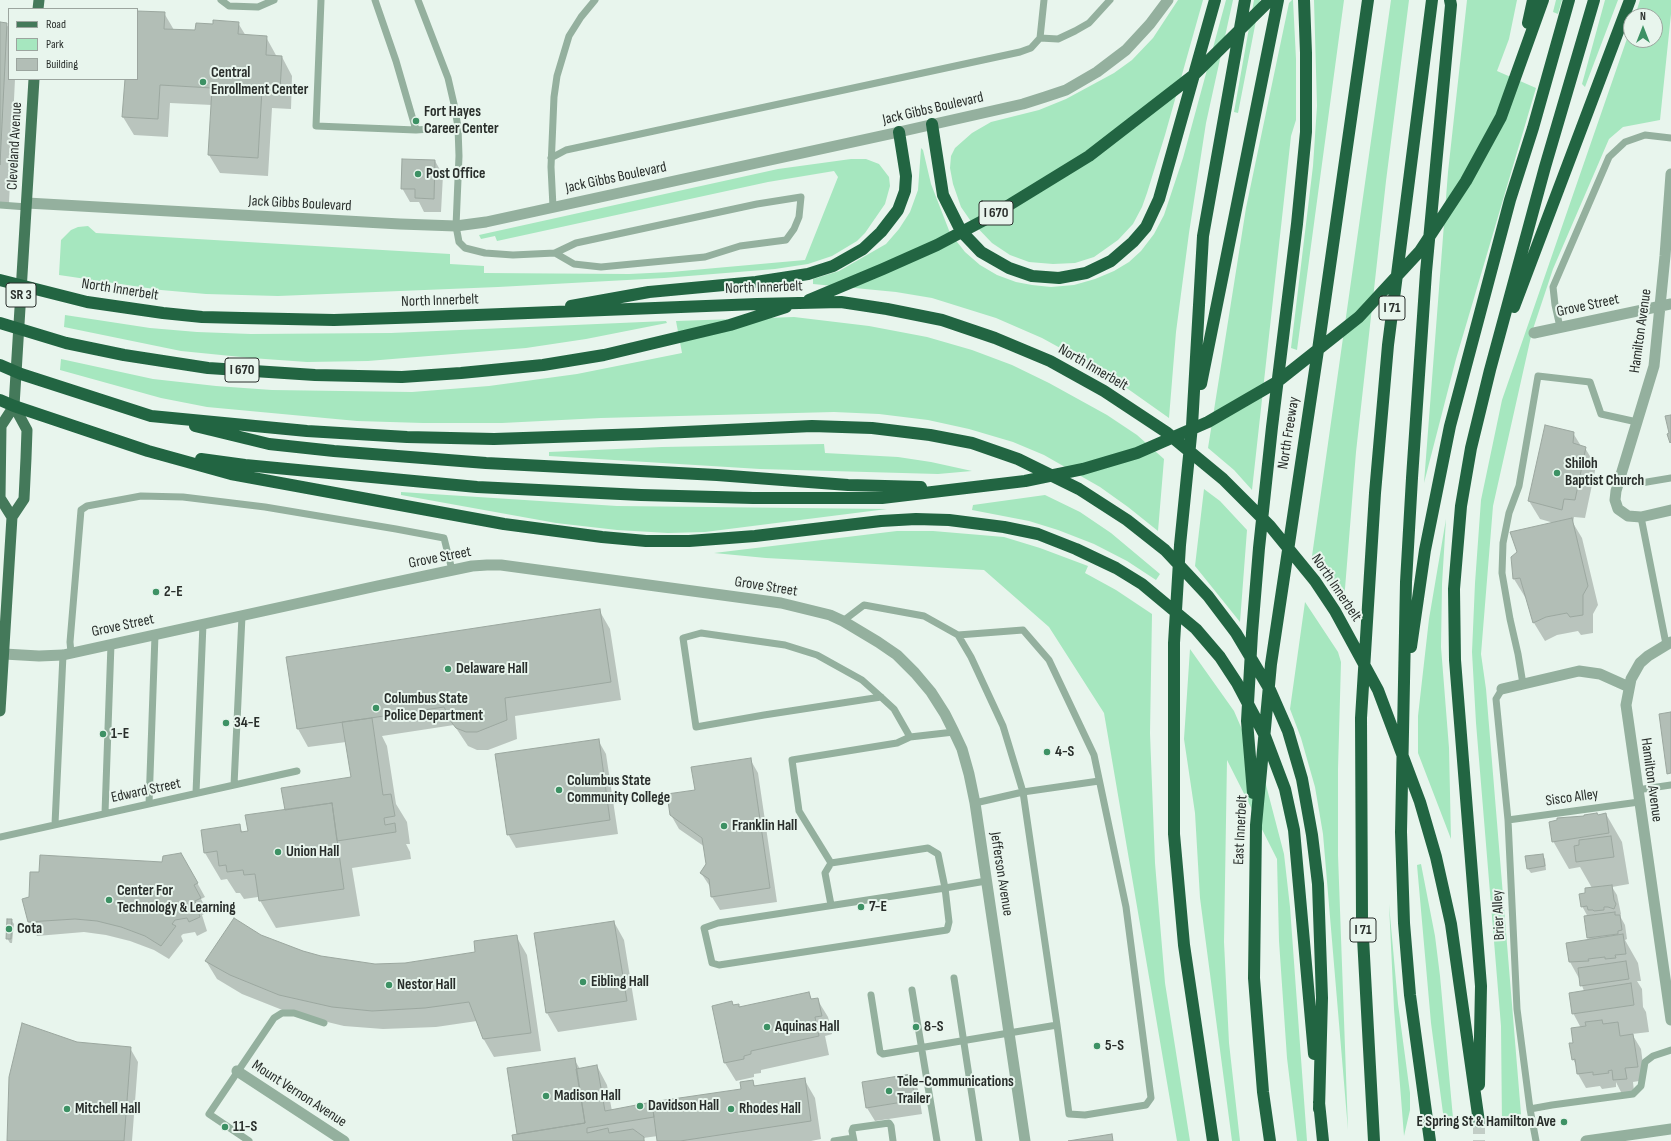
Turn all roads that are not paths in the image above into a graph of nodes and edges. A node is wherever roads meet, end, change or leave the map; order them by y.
1 (221, 0) edge
2 (274, 0) edge
3 (321, 0) edge
4 (375, 0) edge
5 (418, 0) edge
6 (595, 0) edge
7 (1044, 0) edge
8 (1110, 0) edge
9 (1168, 0) edge
10 (1216, 0) edge
11 (1245, 0) edge
12 (1270, 0) edge
13 (1278, 0) edge
14 (1304, 0) edge
15 (1368, 0) edge
16 (1432, 0) edge
17 (1450, 0) edge
18 (1533, 0) edge
19 (1543, 0) edge
20 (1569, 0) edge
21 (1594, 0) edge
22 (1630, 0) edge
23 (1040, 38) junction
24 (1519, 67) junction
25 (34, 80) edge
26 (932, 124) junction
27 (458, 127) junction
28 (416, 130) junction
29 (899, 132) junction
30 (1671, 138) edge
31 (551, 158) junction
32 (1671, 174) edge
33 (0, 205) edge
34 (27, 205) junction
35 (553, 207) junction
36 (456, 226) junction
37 (555, 253) junction
38 (0, 280) edge
39 (1666, 305) edge
40 (522, 314) junction
41 (0, 324) edge
42 (1560, 328) junction
43 (1534, 333) dead end
44 (0, 365) edge
45 (1490, 370) junction
46 (0, 400) edge
47 (14, 406) junction
48 (151, 416) junction
49 (1637, 422) junction
50 (1192, 426) junction
51 (148, 451) junction
52 (0, 453) edge
53 (1671, 478) edge
54 (1619, 482) junction
55 (960, 488) junction
56 (1671, 510) edge
57 (12, 517) junction
58 (1641, 517) junction
59 (1292, 521) joint
60 (452, 570) junction
61 (242, 616) junction
62 (843, 621) junction
63 (203, 624) junction
64 (155, 635) junction
65 (958, 635) junction
66 (878, 642) joint
67 (1669, 643) edge
68 (111, 644) junction
69 (4, 654) junction
70 (67, 654) junction
71 (1523, 684) junction
72 (1629, 687) junction
73 (1502, 689) joint
74 (881, 697) junction
75 (1404, 702) junction
76 (0, 706) edge
77 (0, 711) edge
78 (954, 732) junction
79 (910, 737) junction
80 (297, 771) dead end
81 (1099, 781) junction
82 (234, 785) junction
83 (1671, 785) edge
84 (1637, 790) junction
85 (1023, 792) junction
86 (196, 793) junction
87 (1639, 802) junction
88 (975, 803) junction
89 (149, 804) junction
90 (105, 814) junction
91 (1508, 820) junction
92 (55, 824) junction
93 (1256, 825) junction
94 (0, 837) edge
95 (831, 863) junction
96 (986, 880) junction
97 (944, 888) junction
98 (831, 905) junction
99 (954, 978) dead end
100 (1668, 986) edge
101 (912, 990) dead end
102 (871, 995) dead end
103 (1671, 1020) edge
104 (324, 1023) dead end
105 (1057, 1025) junction
106 (1009, 1032) junction
107 (964, 1041) junction
108 (921, 1048) junction
109 (1671, 1050) edge
110 (237, 1071) junction
111 (1319, 1109) junction
112 (1530, 1109) junction
113 (1671, 1129) edge
114 (853, 1140) edge
115 (249, 1141) edge
116 (344, 1141) edge
117 (834, 1141) edge
118 (893, 1141) edge
119 (937, 1141) edge
120 (979, 1141) edge
121 (1025, 1141) edge
122 (1213, 1141) edge
123 (1270, 1141) edge
124 (1323, 1141) edge
125 (1374, 1141) edge
126 (1430, 1141) edge
127 (1536, 1141) edge
128 (1586, 1141) edge

1 - 2 lane
3 - 28 lane
4 - 28 lane
5 - 27 lane
6 - 31 lane
7 - 23 lane
8 - 23 lane
9 - 26 street, Jack Gibbs Boulevard
10 - 26 highway
11 - 50 highway
12 - 41 highway, I 670
13 - 50 highway
14 - 93 highway
15 - 59 highway, North Freeway
16 - 125 highway, I 71
17 - 75 highway
18 - 24 highway
19 - 24 highway
20 - 75 highway
21 - 45 highway
22 - 45 highway
23 - 31 lane
24 - 55 highway
25 - 34 main road, Cleveland Avenue / SR 3
26 - 29 street, Jack Gibbs Boulevard
27 - 28 lane
27 - 36 lane
29 - 35 street, Jack Gibbs Boulevard
29 - 40 highway
30 - 42 lane
31 - 35 lane
32 - 39 street, Hamilton Avenue
33 - 34 lane
34 - 36 street, Jack Gibbs Boulevard
34 - 47 main road, Cleveland Avenue / SR 3
35 - 36 street, Jack Gibbs Boulevard
36 - 37 lane
37 - 37 lane
38 - 40 highway, North Innerbelt
39 - 42 street, Grove Street
39 - 49 street, Hamilton Avenue
40 - 45 highway, North Innerbelt
42 - 43 street, Grove Street
44 - 48 highway
46 - 47 highway
47 - 51 highway
47 - 52 main road, Cleveland Avenue / SR 3
47 - 57 main road
48 - 55 highway
48 - 111 highway
49 - 54 street, Hamilton Avenue
49 - 71 lane
50 - 122 highway
51 - 55 highway
51 - 111 highway
52 - 57 main road, Cleveland Avenue / SR 3
53 - 54 lane
54 - 58 street, Hamilton Avenue
56 - 58 street
57 - 69 main road
58 - 67 lane
59 - 93 highway, East Innerbelt
60 - 61 street, Grove Street
60 - 62 street, Grove Street
60 - 70 lane
61 - 63 street, Grove Street
61 - 82 lane
62 - 65 lane
62 - 66 street, Grove Street
63 - 64 street, Grove Street
63 - 86 lane
64 - 68 street, Grove Street
64 - 89 lane
65 - 81 lane
65 - 85 lane
66 - 78 street, Jefferson Avenue
67 - 72 street
68 - 70 street, Grove Street
68 - 90 lane
69 - 70 street, Grove Street
69 - 76 main road
70 - 92 lane
71 - 72 street
71 - 73 street
72 - 84 street, Hamilton Avenue
73 - 91 lane, Brier Alley
74 - 74 lane
74 - 79 lane
75 - 126 highway
76 - 77 main road
78 - 79 lane
78 - 88 street, Jefferson Avenue
79 - 95 lane
80 - 82 lane, Edward Street
81 - 85 lane
81 - 105 lane
82 - 86 lane, Edward Street
83 - 84 lane
84 - 87 street, Hamilton Avenue
85 - 88 lane
85 - 105 lane
86 - 89 lane, Edward Street
87 - 91 lane, Sisco Alley
87 - 100 street, Hamilton Avenue
88 - 96 street, Jefferson Avenue
89 - 90 lane, Edward Street
90 - 92 lane, Edward Street
91 - 112 lane, Brier Alley
92 - 94 lane, Edward Street
93 - 123 highway, East Innerbelt
95 - 97 lane
95 - 98 lane
96 - 97 lane
96 - 106 street, Jefferson Avenue
97 - 98 lane
97 - 98 lane
99 - 107 lane
100 - 103 street, Hamilton Avenue
101 - 108 lane
102 - 108 lane
104 - 110 lane
105 - 106 lane
106 - 107 lane
106 - 121 street, Jefferson Avenue
107 - 108 lane
107 - 120 lane
108 - 119 lane
109 - 112 lane
110 - 115 lane
110 - 116 street, Mount Vernon Avenue
111 - 124 highway
112 - 127 lane, Brier Alley
113 - 128 street
114 - 117 lane
114 - 118 lane

